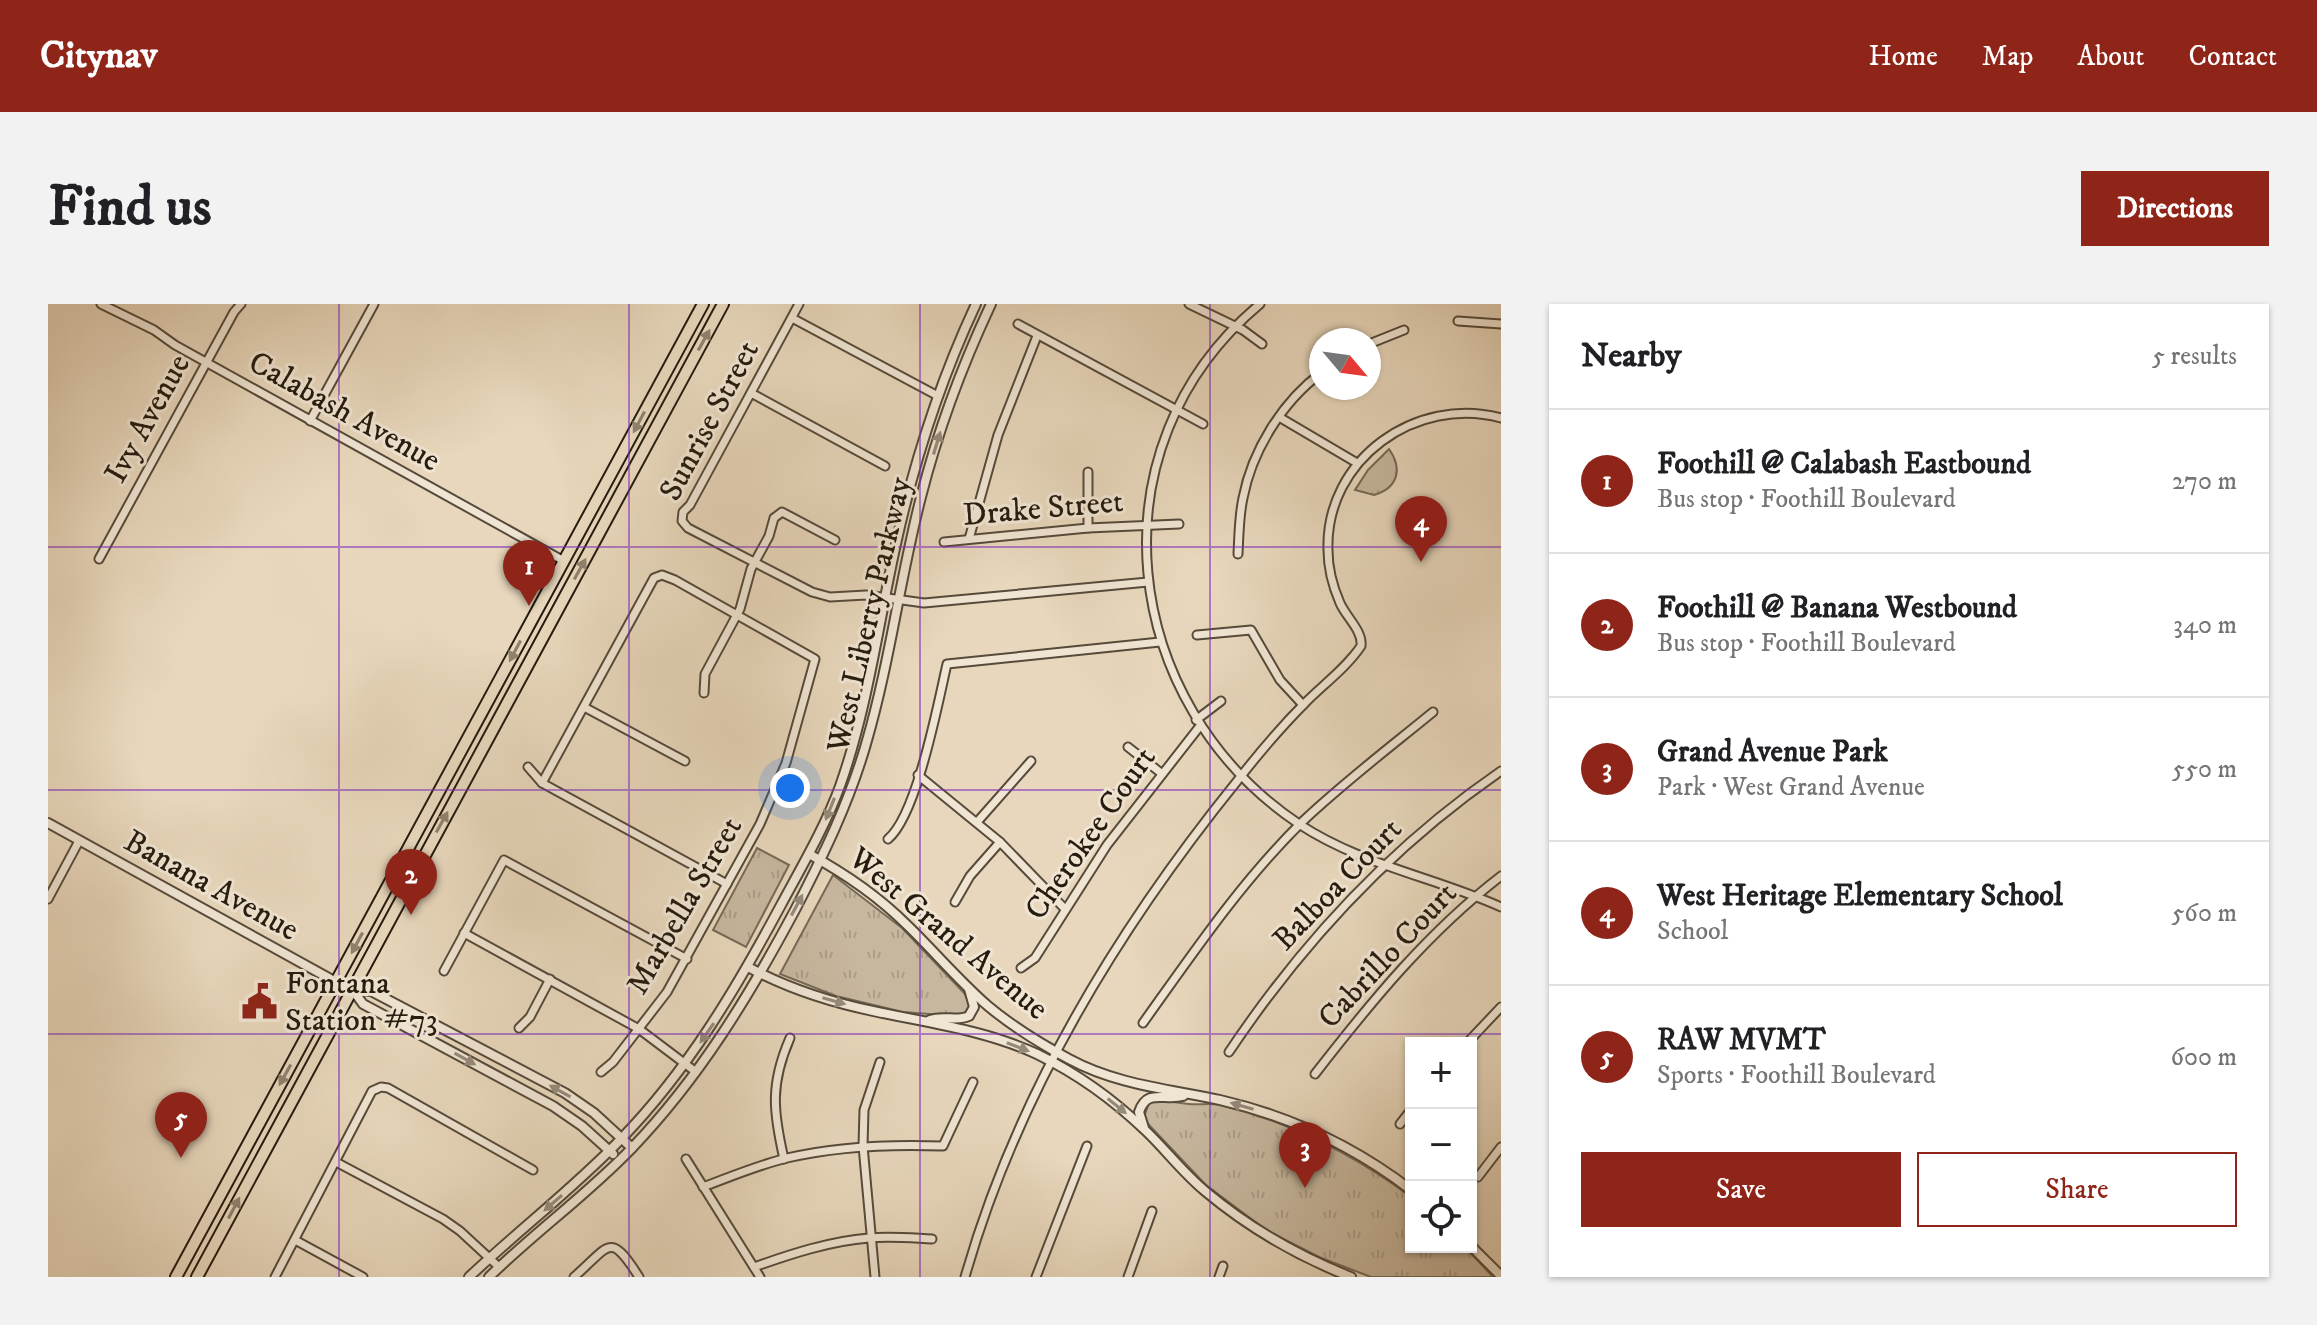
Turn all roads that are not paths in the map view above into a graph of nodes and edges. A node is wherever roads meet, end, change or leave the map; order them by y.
1 (101, 304) edge
2 (241, 304) edge
3 (374, 304) edge
4 (703, 304) edge
5 (723, 304) edge
6 (799, 304) edge
7 (976, 304) edge
8 (991, 304) edge
9 (1189, 304) edge
10 (1260, 304) edge
11 (792, 318) junction
12 (1458, 321) dead end
13 (1018, 324) dead end
14 (1501, 324) edge
15 (1235, 327) junction
16 (1404, 330) dead end
17 (1037, 336) junction
18 (1381, 339) edge
19 (1262, 344) dead end
20 (206, 362) junction
21 (1309, 383) edge
22 (751, 393) junction
23 (938, 396) junction
24 (1176, 410) junction
25 (1279, 417) junction
26 (1501, 418) edge
27 (310, 421) junction
28 (1203, 424) dead end
29 (1357, 463) junction
30 (885, 466) dead end
31 (1088, 472) dead end
32 (1146, 524) junction
33 (1179, 524) dead end
34 (1088, 528) junction
35 (969, 539) junction
36 (835, 540) dead end
37 (944, 542) dead end
38 (1238, 554) dead end
39 (99, 559) dead end
40 (564, 561) junction
41 (755, 561) junction
42 (1148, 582) junction
43 (886, 598) junction
44 (900, 601) junction
45 (736, 616) junction
46 (1197, 635) dead end
47 (1160, 642) junction
48 (704, 693) dead end
49 (1221, 701) dead end
50 (1303, 705) junction
51 (584, 707) junction
52 (1433, 712) dead end
53 (1198, 723) junction
54 (1128, 747) dead end
55 (685, 761) dead end
56 (1031, 761) dead end
57 (528, 767) dead end
58 (1501, 771) edge
59 (1161, 773) junction
60 (918, 775) junction
61 (1241, 776) junction
62 (542, 783) junction
63 (978, 821) junction
64 (48, 823) edge
65 (1300, 825) junction
66 (888, 839) dead end
67 (79, 841) junction
68 (1000, 842) junction
69 (809, 854) junction
70 (821, 860) junction
71 (1383, 866) junction
72 (1501, 876) edge
73 (727, 884) junction
74 (1476, 895) junction
75 (48, 899) edge
76 (955, 902) dead end
77 (1501, 907) edge
78 (1065, 909) junction
79 (464, 933) junction
80 (687, 959) junction
81 (748, 967) junction
82 (1021, 968) dead end
83 (444, 971) dead end
84 (761, 974) junction
85 (550, 979) junction
86 (336, 982) junction
87 (968, 988) junction
88 (352, 989) junction
89 (1501, 1007) edge
90 (929, 1021) junction
91 (1143, 1023) dead end
92 (519, 1028) dead end
93 (639, 1029) junction
94 (1473, 1037) edge
95 (790, 1038) dead end
96 (1057, 1052) junction
97 (1229, 1052) dead end
98 (880, 1062) dead end
99 (685, 1063) junction
100 (1052, 1063) junction
101 (601, 1072) dead end
102 (696, 1072) junction
103 (1315, 1074) dead end
104 (973, 1082) dead end
105 (1188, 1095) junction
106 (1405, 1118) edge
107 (1400, 1124) dead end
108 (1145, 1130) junction
109 (622, 1138) junction
110 (863, 1146) junction
111 (1087, 1146) dead end
112 (1501, 1147) edge
113 (632, 1148) junction
114 (610, 1150) junction
115 (686, 1159) dead end
116 (784, 1159) junction
117 (620, 1160) junction
118 (336, 1162) junction
119 (533, 1170) dead end
120 (1478, 1177) dead end
121 (1405, 1186) edge
122 (703, 1187) junction
123 (1152, 1211) dead end
124 (871, 1238) junction
125 (932, 1239) dead end
126 (295, 1240) junction
127 (1477, 1252) edge
128 (490, 1258) junction
129 (1223, 1266) dead end
130 (499, 1267) junction
131 (754, 1267) junction
132 (1497, 1274) edge
133 (176, 1277) edge
134 (197, 1277) edge
135 (275, 1277) edge
136 (363, 1277) edge
137 (469, 1277) edge
138 (489, 1277) edge
139 (574, 1277) edge
140 (639, 1277) edge
141 (760, 1277) edge
142 (875, 1277) edge
143 (965, 1277) edge
144 (1036, 1277) edge
145 (1128, 1277) edge
146 (1219, 1277) edge
147 (1351, 1277) edge

1 - 20 street, Calabash Avenue
2 - 20 street, Ivy Avenue
3 - 27 street
4 -> 40 main road
88 -> 5 main road
6 - 11 street, Sunrise Street
7 - 23 street, West Liberty Parkway
44 -> 8 street, West Liberty Parkway
9 - 15 street
10 - 15 street
11 - 22 street, Sunrise Street
11 - 23 street
12 - 14 street
13 - 17 street
15 - 19 street
15 - 24 street
16 - 18 street
17 - 24 street
17 - 35 street
20 - 27 street, Calabash Avenue
20 - 39 street, Ivy Avenue
21 - 25 street
22 - 30 street
22 - 41 street, Sunrise Street
23 - 43 street, West Liberty Parkway
24 - 28 street
24 - 32 street
25 - 29 street
25 - 38 street
26 - 29 street
27 - 40 street, Calabash Avenue
29 - 50 street
31 - 34 street
32 - 33 street, Drake Street
32 - 34 street, Drake Street
32 - 42 street
34 - 35 street, Drake Street
35 - 37 street, Drake Street
36 - 41 street
40 -> 86 main road
41 - 43 street, Sunrise Street
41 - 45 street
42 - 44 street, Sunrise Street
42 - 47 street
43 - 44 street, Sunrise Street
43 -> 69 street, West Liberty Parkway
44 - 70 street, West Liberty Parkway
45 - 48 street
45 - 51 street
45 - 73 street, Marbella Street
46 - 50 street
47 - 53 street
47 - 60 street
49 - 53 street, Cherokee Court
50 - 61 street
51 - 55 street
51 - 62 street
52 - 65 street
53 - 59 street, Cherokee Court
53 - 61 street
54 - 59 street
56 - 63 street
57 - 62 street
58 - 71 street, Balboa Court
59 - 78 street, Cherokee Court
60 - 63 street
60 - 66 street
61 - 65 street
61 - 96 street
62 - 73 street
63 - 68 street
64 - 67 street, Banana Avenue
65 - 71 street
65 - 91 street
67 - 75 street
67 - 86 street, Banana Avenue
68 - 76 street
68 - 78 street
69 - 70 street, West Grand Avenue
69 - 81 street, West Liberty Parkway
84 -> 70 street, West Liberty Parkway
70 - 87 street, West Grand Avenue
71 - 74 street
71 - 97 street, Balboa Court
72 - 74 street, Cabrillo Court
73 - 80 street, Marbella Street
74 - 77 street
74 - 103 street, Cabrillo Court
78 - 82 street, Cherokee Court
79 - 80 street
79 - 83 street
79 - 85 street
80 - 93 street, Marbella Street
81 - 84 street
81 -> 99 street, West Liberty Parkway
84 -> 90 street
84 - 102 street, West Liberty Parkway
85 - 92 street
85 - 93 street
86 - 88 street, Banana Avenue
86 -> 133 main road
87 - 90 street
87 - 96 street, West Grand Avenue
109 -> 88 street, Banana Avenue
88 -> 114 street, Banana Avenue
134 -> 88 main road
89 - 94 street
90 -> 100 street
93 - 99 street
93 - 101 street, Marbella Street
95 - 116 street
96 - 100 street
96 - 105 street, West Grand Avenue
98 - 110 street
99 - 102 street
99 - 109 street, West Liberty Parkway
100 -> 108 street
100 - 143 street
102 - 113 street, West Liberty Parkway
104 - 110 street
105 - 108 street
121 -> 105 street, West Grand Avenue
106 - 107 street
108 - 147 street
109 - 113 street, Banana Avenue
109 - 114 street, West Liberty Parkway
110 - 116 street
110 - 124 street
111 - 144 street
112 - 120 street
113 - 117 street, West Liberty Parkway
114 - 117 street, Banana Avenue
114 -> 128 street, West Liberty Parkway
115 - 122 street
116 - 122 street
117 - 130 street, West Liberty Parkway
118 - 119 street
118 - 126 street
118 - 128 street
122 - 131 street
123 - 145 street
124 - 125 street
124 - 131 street
124 - 142 street
126 - 135 street
126 - 136 street
127 - 132 street
128 - 130 street
128 - 137 street, West Liberty Parkway
129 - 146 street
130 - 138 street, West Liberty Parkway
131 - 141 street
139 - 140 street

